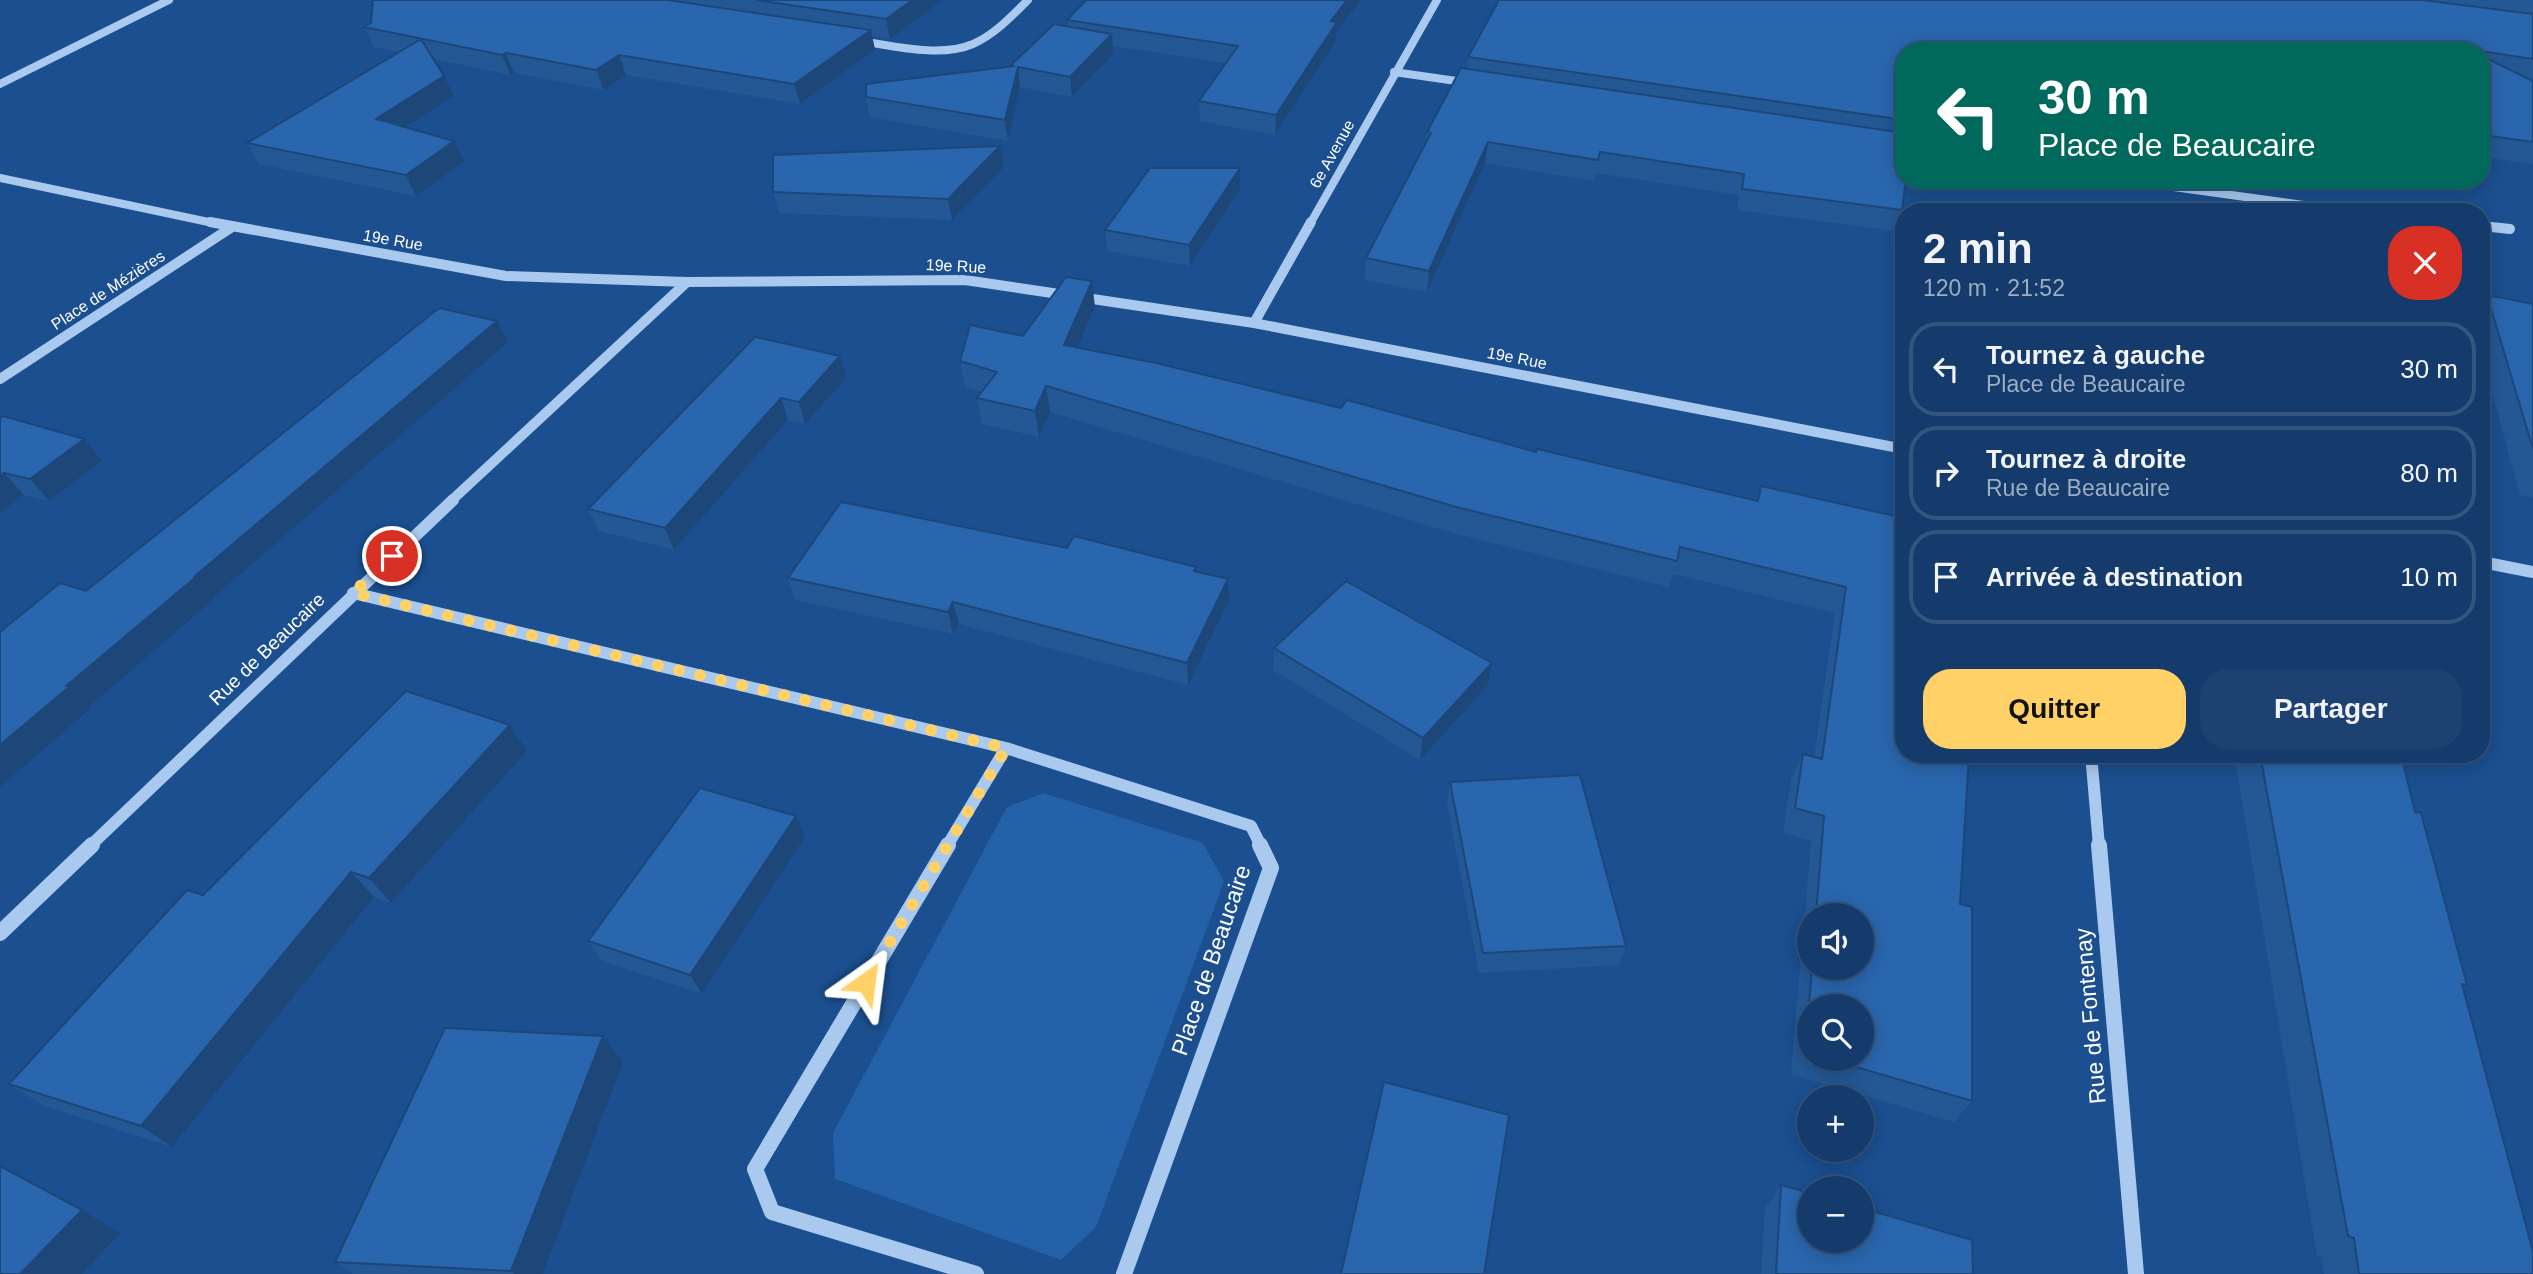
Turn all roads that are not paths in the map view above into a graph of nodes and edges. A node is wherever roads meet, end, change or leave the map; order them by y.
1 (169, 0) edge
2 (1028, 0) edge
3 (1437, 0) edge
4 (852, 39) edge
5 (1394, 72) junction
6 (0, 84) edge
7 (1477, 84) edge
8 (0, 178) edge
9 (2188, 189) edge
10 (2289, 203) edge
11 (2490, 227) edge
12 (232, 228) junction
13 (2510, 229) dead end
14 (687, 282) junction
15 (1254, 323) junction
16 (0, 379) edge
17 (1895, 447) edge
18 (2490, 564) edge
19 (2533, 572) edge
20 (353, 593) junction
21 (1006, 748) junction
22 (2092, 763) edge
23 (0, 933) edge
24 (976, 1274) edge
25 (1124, 1274) edge
26 (2136, 1274) edge

1 - 6 street
2 - 4 street
3 - 5 street, 6e Avenue
5 - 7 street
5 - 15 street, 6e Avenue
8 - 12 street, 19e Rue
9 - 10 street
11 - 13 street
12 - 14 street, 19e Rue
12 - 16 street, Place de Mézières
14 - 15 street, 19e Rue
14 - 20 street, Rue de Beaucaire
15 - 17 street, 19e Rue
18 - 19 street
20 - 21 street, Place de Beaucaire
20 - 23 street, Rue de Beaucaire
21 - 24 street
21 - 25 street, Place de Beaucaire
22 - 26 street, Rue de Fontenay

